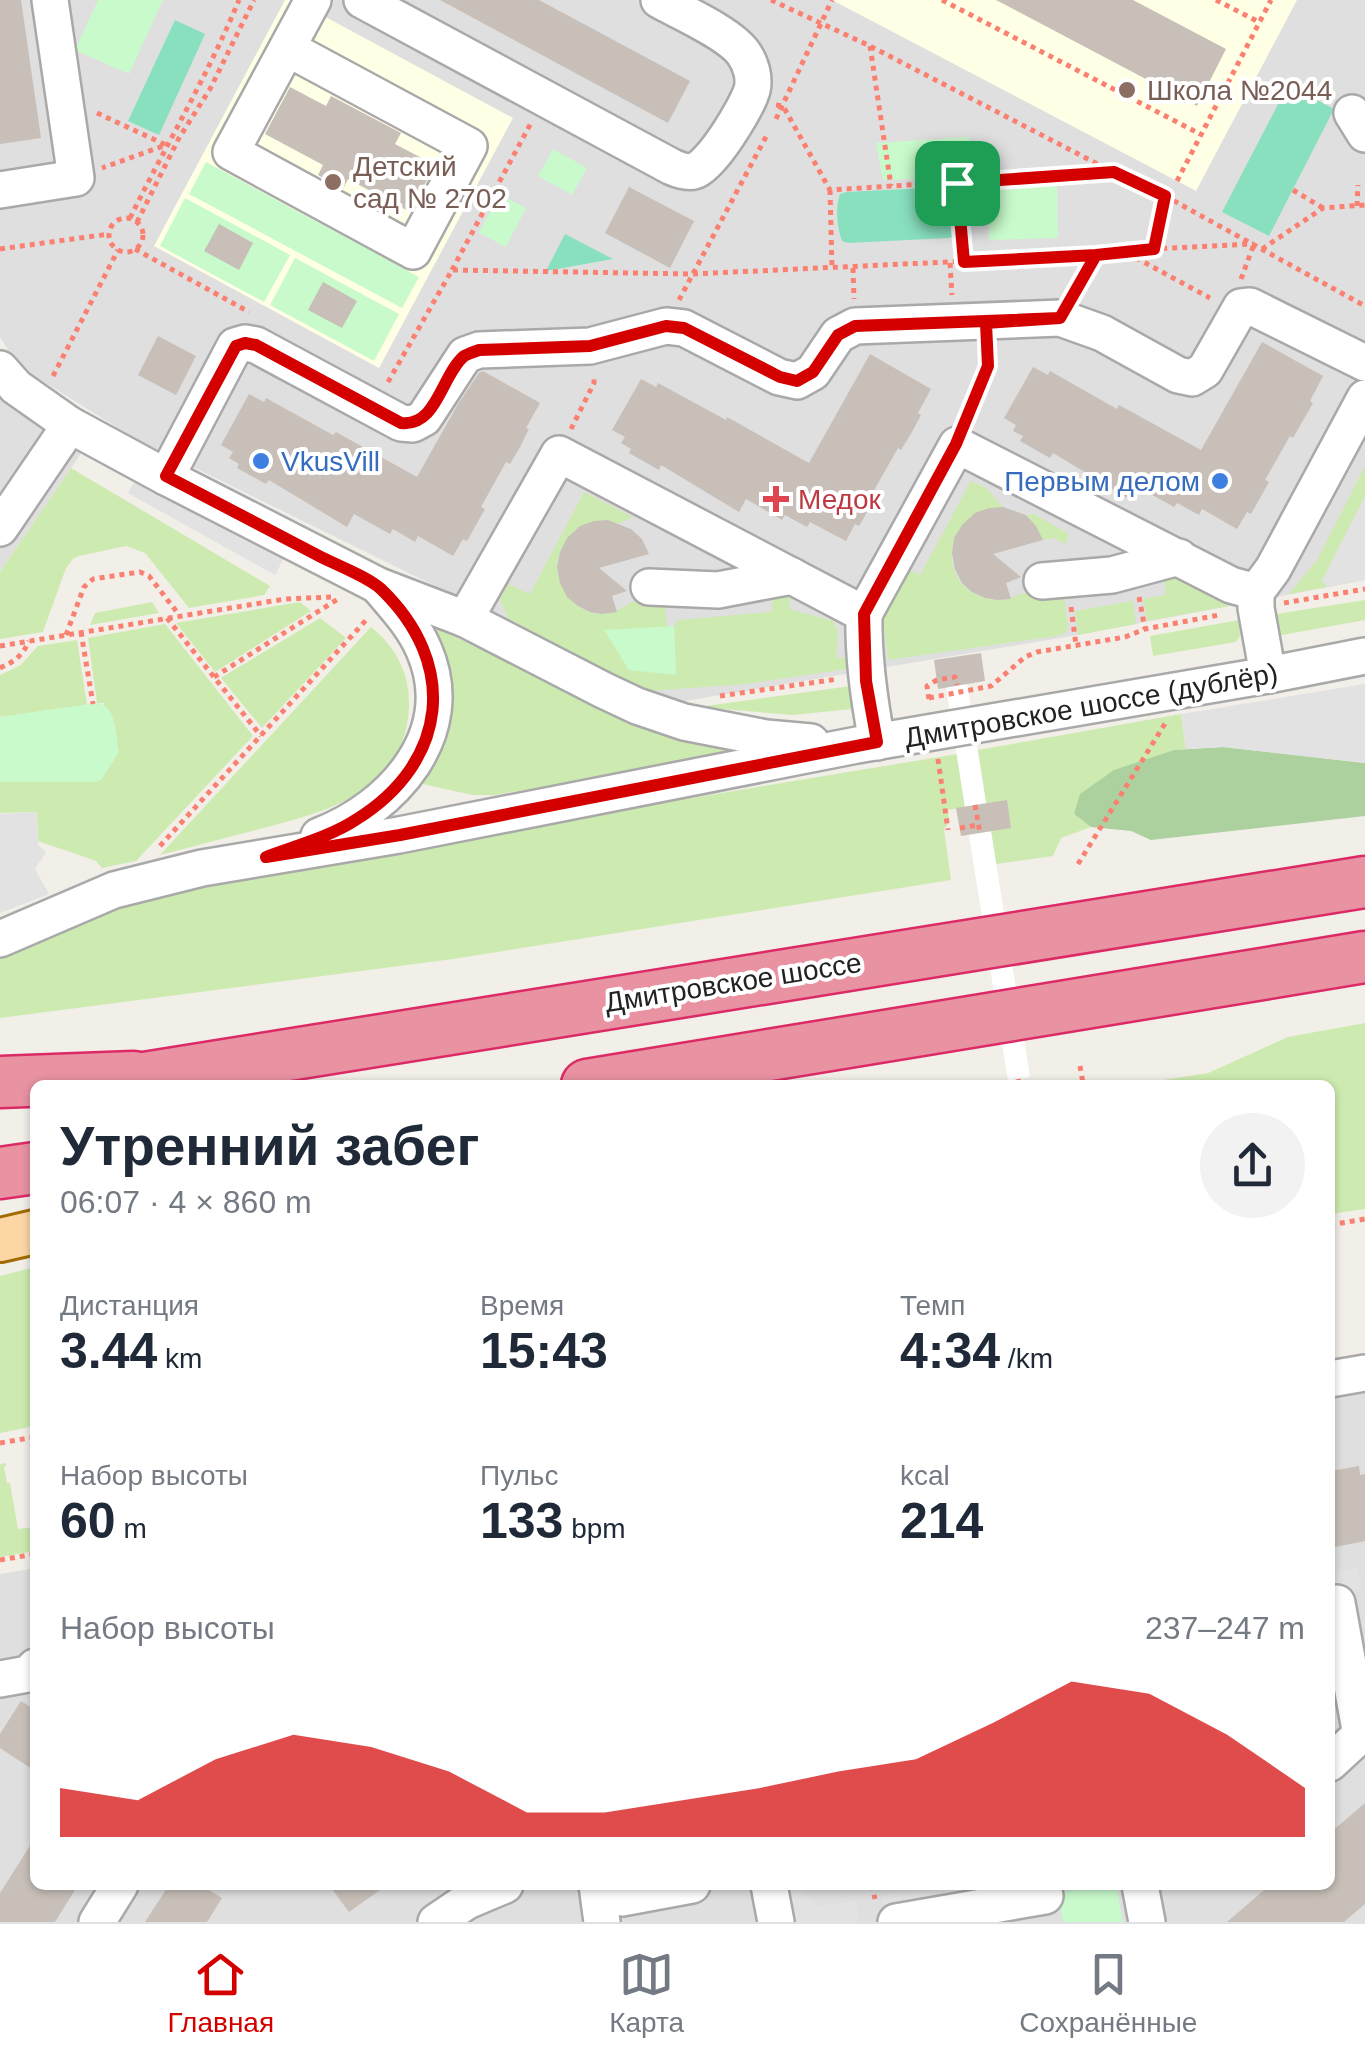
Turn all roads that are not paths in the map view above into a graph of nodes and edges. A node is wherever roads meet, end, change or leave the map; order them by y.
1 (50, 0) edge
2 (312, 0) edge
3 (362, 0) edge
4 (659, 0) edge
5 (287, 48) junction
6 (0, 190) edge
7 (1365, 362) edge
8 (0, 369) edge
9 (1365, 398) edge
10 (70, 425) junction
11 (166, 476) junction
12 (0, 528) edge
13 (1178, 558) junction
14 (792, 576) junction
15 (1042, 582) dead end
16 (649, 586) dead end
17 (357, 589) junction
18 (1256, 600) junction
19 (864, 614) junction
20 (465, 619) junction
21 (1365, 656) edge
22 (1268, 675) junction
23 (867, 744) junction
24 (266, 857) junction
25 (1365, 882) edge
26 (0, 939) edge
27 (1365, 958) edge
28 (714, 1073) edge
29 (154, 1076) junction
30 (51, 1080) edge
31 (130, 1080) edge
32 (640, 1080) edge
33 (30, 1081) edge
34 (0, 1082) edge
35 (30, 1097) edge
36 (0, 1101) edge
37 (30, 1169) edge
38 (0, 1173) edge
39 (30, 1233) edge
40 (0, 1240) edge
41 (1365, 1373) edge
42 (1335, 1379) edge
43 (1344, 1602) edge
44 (1335, 1758) edge
45 (117, 1890) edge
46 (493, 1890) edge
47 (669, 1890) edge
48 (770, 1890) edge
49 (1141, 1890) edge
50 (1046, 1901) edge
51 (613, 1902) edge
52 (96, 1922) edge
53 (436, 1922) edge
54 (776, 1922) edge
55 (896, 1922) edge
56 (1147, 1922) edge

1 - 6 street
2 - 5 street
3 - 4 street
5 - 5 street
7 - 11 street
8 - 10 street
9 - 18 street
10 - 11 street
10 - 12 street
11 - 17 street
13 - 15 street
13 - 18 street
13 - 19 street
14 - 16 street
14 - 19 street
14 - 20 street
17 - 20 street
17 - 24 street
18 - 22 street
19 - 23 street
20 - 23 street
21 - 22 street, Дмитровское шоссе (дублёр)
22 - 23 street, Дмитровское шоссе (дублёр)
23 - 24 street, Дмитровское шоссе (дублёр)
24 - 26 street, Дмитровское шоссе (дублёр)
25 - 29 highway, Дмитровское шоссе
27 - 28 highway
28 - 32 highway
29 - 30 highway
29 - 31 highway, Дмитровское шоссе
33 - 34 highway
35 - 36 highway
37 - 38 highway
39 - 40 main road
41 - 42 street
43 - 44 street
45 - 52 street
46 - 53 street
47 - 51 street
48 - 54 street
49 - 56 street
50 - 55 street

